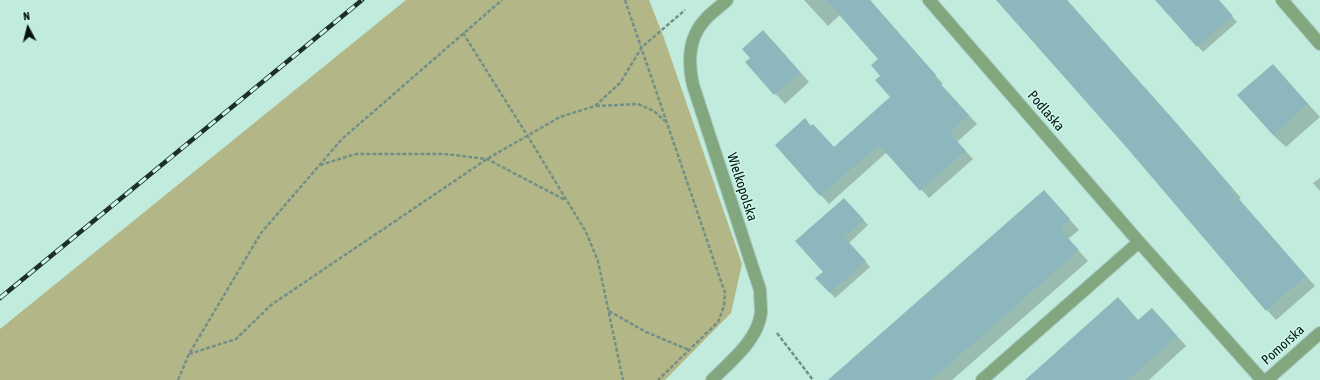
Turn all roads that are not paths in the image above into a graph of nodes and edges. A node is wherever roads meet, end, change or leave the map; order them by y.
1 (727, 0) edge
2 (929, 0) edge
3 (1282, 0) edge
4 (1320, 44) edge
5 (1139, 242) junction
6 (1320, 332) edge
7 (712, 380) edge
8 (982, 380) edge
9 (1262, 380) edge
10 (1267, 380) edge

1 - 7 street, Wielkopolska
2 - 5 street, Podlaska
3 - 4 street
5 - 8 street
5 - 9 street, Podlaska
6 - 10 street, Pomorska

